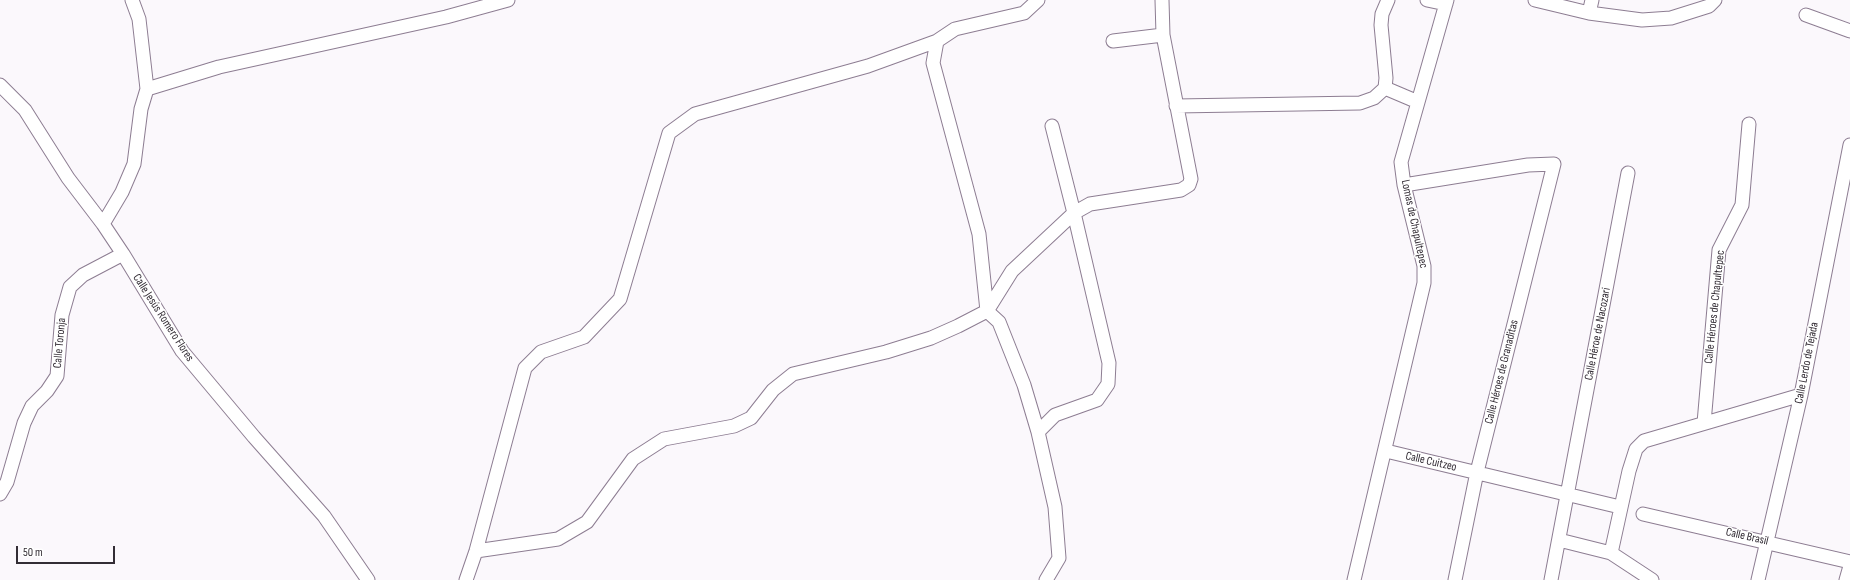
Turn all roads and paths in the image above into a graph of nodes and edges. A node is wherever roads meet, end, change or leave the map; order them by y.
1 (132, 0) edge
2 (508, 0) edge
3 (1038, 0) edge
4 (1162, 0) edge
5 (1388, 0) edge
6 (1427, 0) edge
7 (1535, 0) edge
8 (1715, 0) edge
9 (1447, 2) edge
10 (1591, 6) edge
11 (1806, 14) dead end
12 (1850, 31) edge
13 (1163, 35) junction
14 (938, 41) junction
15 (1113, 41) dead end
16 (0, 85) edge
17 (1385, 88) junction
18 (147, 89) junction
19 (1418, 102) junction
20 (1176, 106) junction
21 (1750, 124) dead end
22 (1052, 126) dead end
23 (1850, 144) edge
24 (1628, 173) dead end
25 (1404, 185) junction
26 (1074, 213) junction
27 (103, 224) junction
28 (123, 254) junction
29 (987, 311) junction
30 (1801, 395) junction
31 (1704, 423) junction
32 (1038, 432) junction
33 (1386, 451) junction
34 (1477, 472) junction
35 (0, 494) edge
36 (1567, 495) junction
37 (1620, 507) junction
38 (1643, 514) dead end
39 (1559, 540) junction
40 (1767, 541) junction
41 (476, 551) junction
42 (1611, 553) junction
43 (1850, 562) edge
44 (1850, 566) edge
45 (368, 580) edge
46 (466, 580) edge
47 (1046, 580) edge
48 (1354, 580) edge
49 (1455, 580) edge
50 (1551, 580) edge
51 (1652, 580) edge
52 (1758, 580) edge
53 (1846, 580) edge

1 - 18 street
2 - 18 street
3 - 14 street
4 - 13 street
5 - 17 street
6 - 9 street
7 - 10 street
8 - 10 street
9 - 19 street, Lomas de Chapultepec
11 - 12 street
13 - 15 street
13 - 20 street
14 - 29 street
14 - 41 street
16 - 27 street, Calle Jesús Romero Flores
17 - 19 street
17 - 20 street
18 - 27 street
19 - 25 street, Lomas de Chapultepec
20 - 26 street
21 - 31 street, Calle Héroes de Chapultepec
22 - 26 street
23 - 30 street, Calle Lerdo de Tejada
24 - 36 street, Calle Héroe de Nacozari
25 - 33 street, Lomas de Chapultepec
25 - 34 street, Calle Héroes de Granaditas
26 - 29 street
26 - 32 street
27 - 28 street, Calle Jesús Romero Flores
28 - 35 street, Calle Toronja
28 - 45 street, Calle Jesús Romero Flores
29 - 32 street
29 - 41 street
30 - 31 street
30 - 40 street, Calle Lerdo de Tejada
31 - 37 street
32 - 47 street
33 - 34 street, Calle Cuitzeo
33 - 48 street, Lomas de Chapultepec
34 - 36 street
34 - 49 street, Calle Héroes de Granaditas
36 - 37 street
36 - 39 street, Calle Héroe de Nacozari
37 - 42 street
38 - 40 street, Calle Brasil
39 - 42 street
39 - 50 street, Calle Héroe de Nacozari
40 - 43 street, Calle Brasil
40 - 52 street, Calle Lerdo de Tejada
41 - 46 street
42 - 51 street
44 - 53 street

